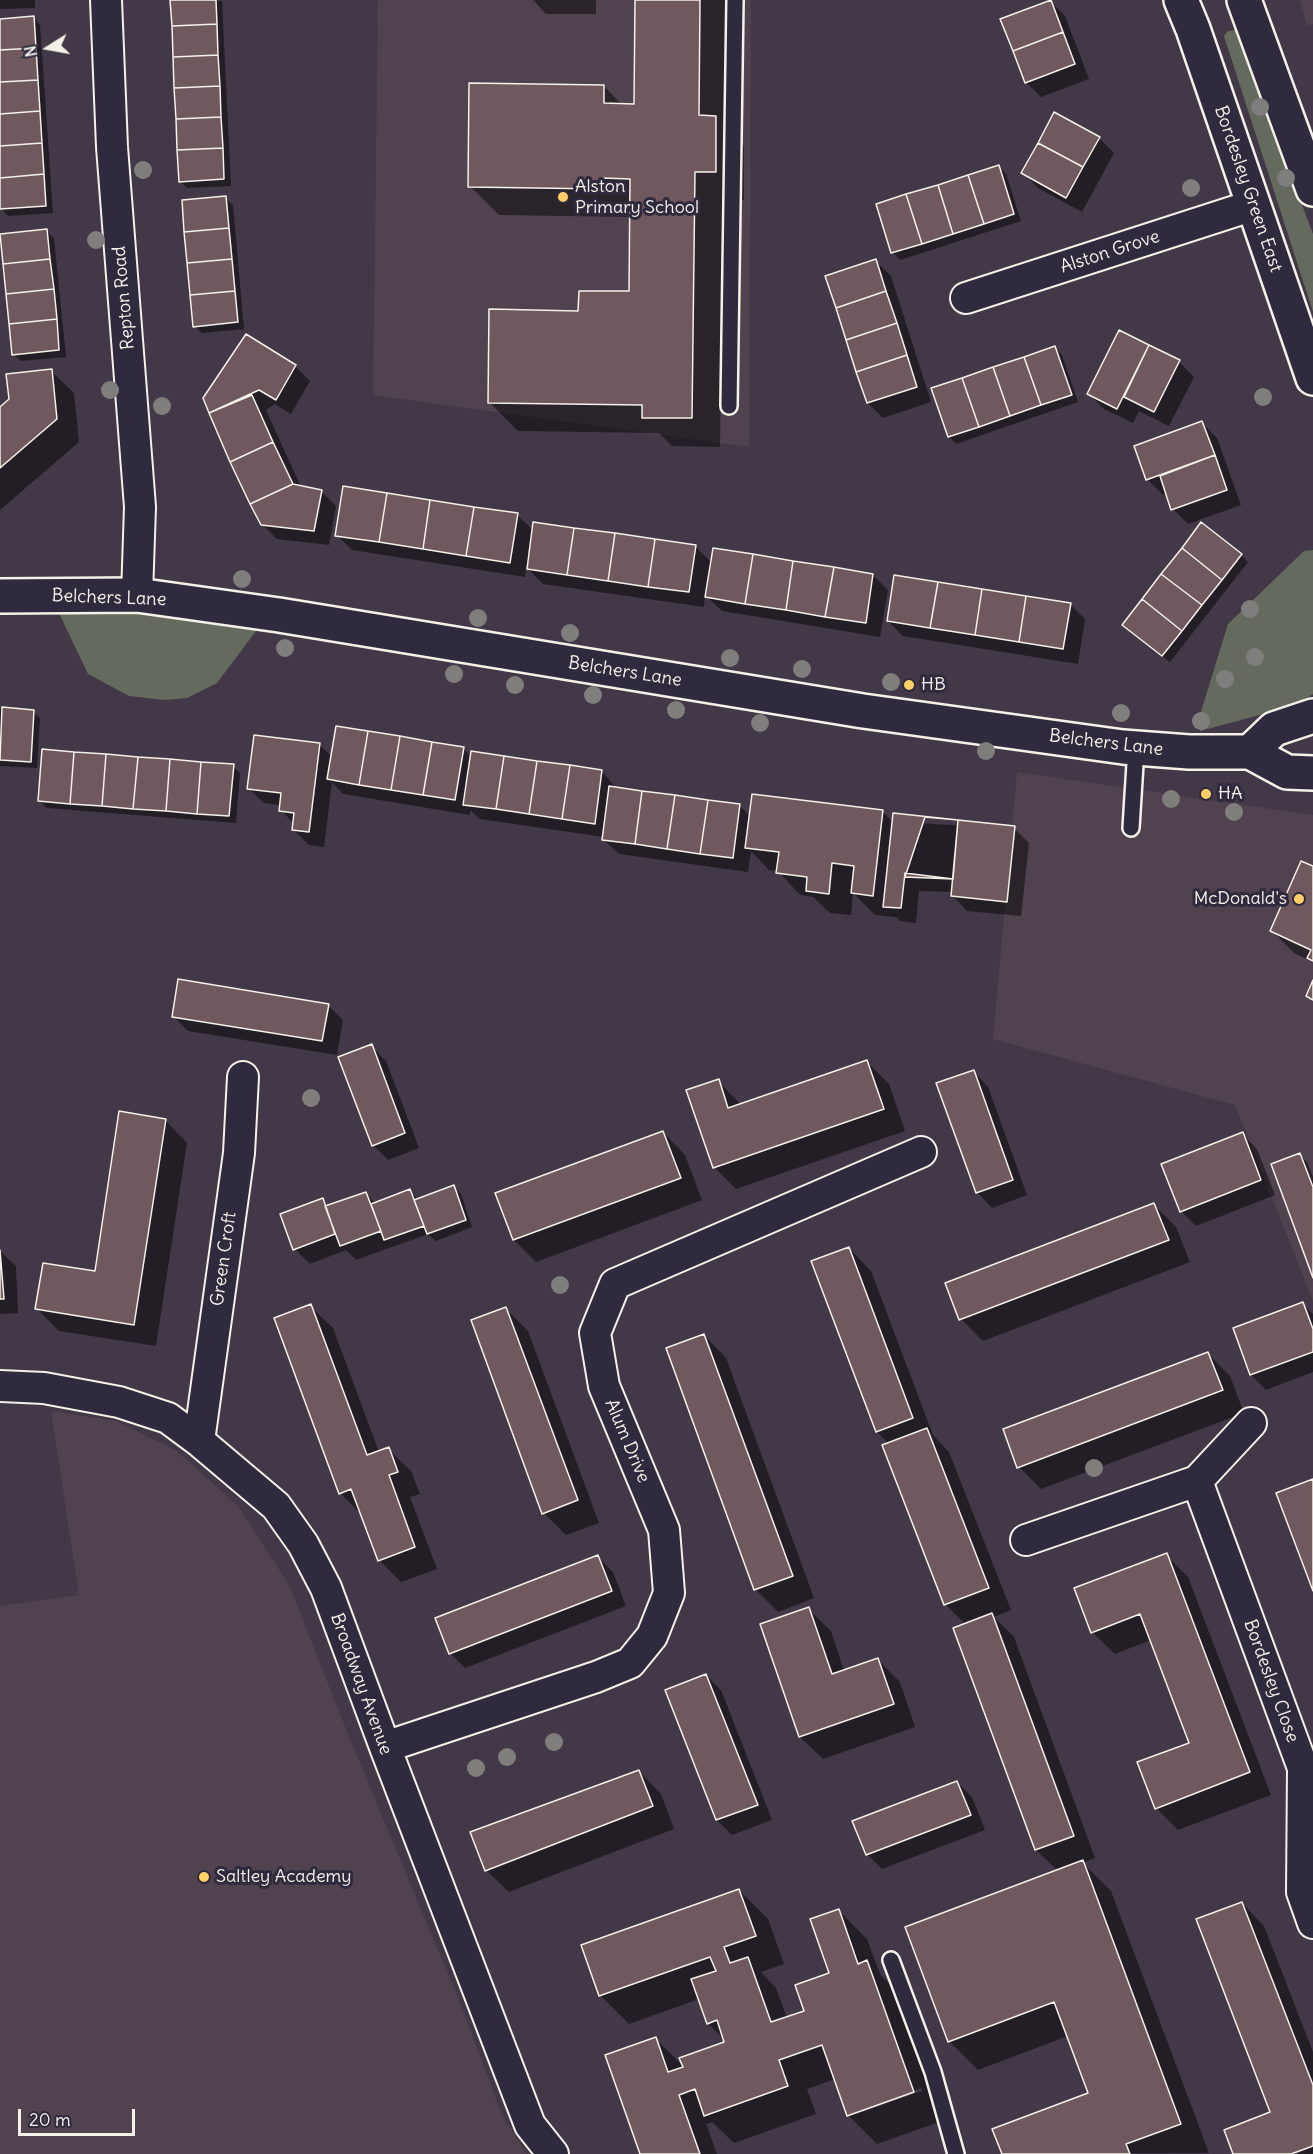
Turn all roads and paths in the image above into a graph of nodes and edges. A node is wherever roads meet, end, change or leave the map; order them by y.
1 (106, 0) edge
2 (735, 0) edge
3 (1181, 0) edge
4 (1244, 0) edge
5 (1313, 189) edge
6 (1254, 205) junction
7 (966, 298) dead end
8 (1313, 378) edge
9 (729, 406) dead end
10 (137, 595) junction
11 (0, 596) edge
12 (1313, 716) edge
13 (1136, 748) junction
14 (1250, 752) junction
15 (1313, 773) edge
16 (1131, 828) dead end
17 (243, 1077) dead end
18 (921, 1152) dead end
19 (0, 1386) edge
20 (1251, 1423) dead end
21 (198, 1441) junction
22 (1197, 1481) junction
23 (1026, 1540) dead end
24 (385, 1747) junction
25 (1313, 1923) edge
26 (891, 1960) dead end
27 (553, 2154) edge
28 (956, 2154) edge

1 - 10 street, Repton Road
2 - 9 lane
3 - 6 street, Bordesley Green East
4 - 5 street
6 - 7 street, Alston Grove
6 - 8 street, Bordesley Green East
10 - 11 street, Belchers Lane
10 - 13 street, Belchers Lane
12 - 14 street
13 - 14 street, Belchers Lane
13 - 16 lane
14 - 15 street, Belchers Lane
17 - 21 street, Green Croft
18 - 24 street, Alum Drive
19 - 21 street, Broadway Avenue
20 - 22 street
21 - 24 street, Broadway Avenue
22 - 23 street
22 - 25 street, Bordesley Close
24 - 27 street, Broadway Avenue
26 - 28 lane

